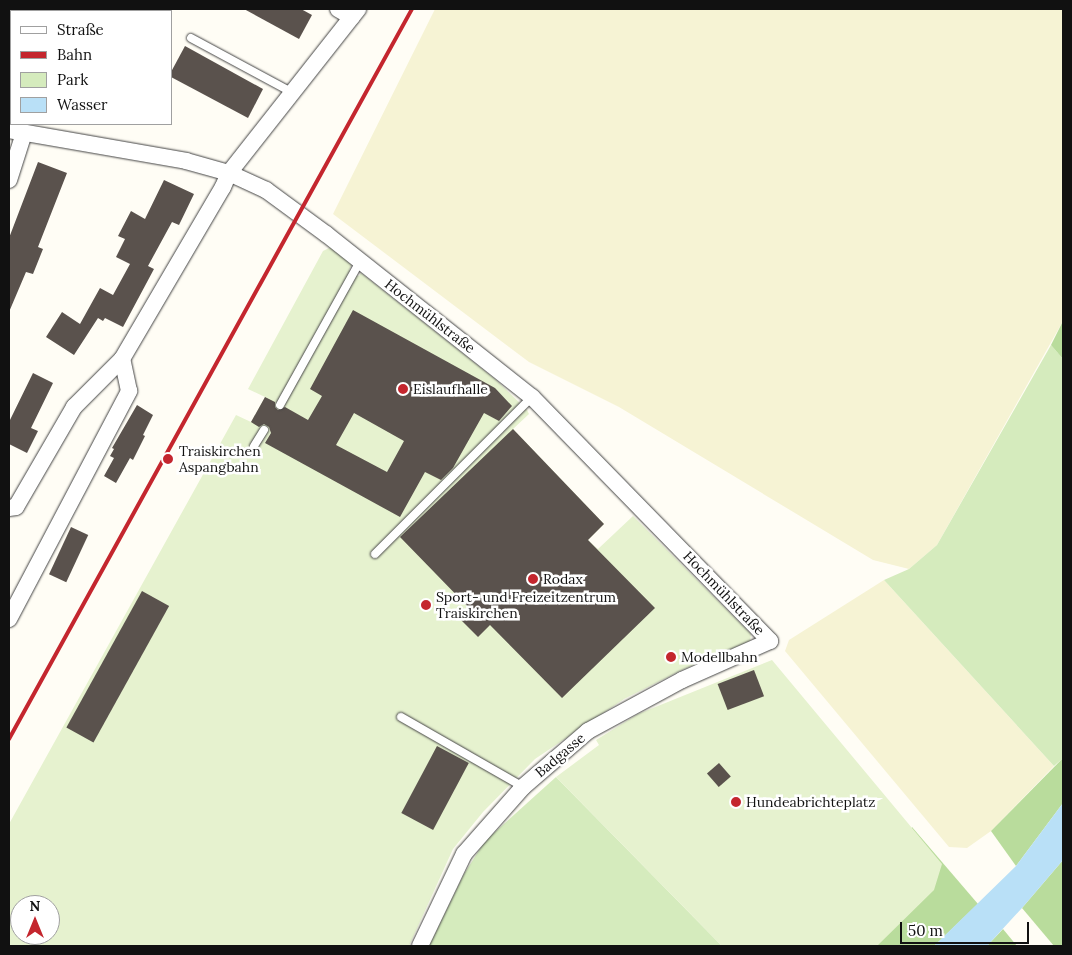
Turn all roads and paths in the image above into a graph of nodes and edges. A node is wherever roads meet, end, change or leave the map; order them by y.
1 (349, 11) edge
2 (191, 38) dead end
3 (293, 93) junction
4 (17, 132) edge
5 (229, 173) junction
6 (9, 180) edge
7 (360, 261) junction
8 (122, 360) junction
9 (532, 397) junction
10 (280, 405) dead end
11 (264, 430) dead end
12 (254, 446) dead end
13 (9, 508) edge
14 (375, 554) dead end
15 (9, 619) edge
16 (770, 641) joint
17 (401, 717) dead end
18 (523, 787) junction
19 (420, 946) edge

1 - 3 street
2 - 3 lane
3 - 5 street
4 - 5 street, Hochmühlstraße
4 - 6 street
5 - 7 street, Hochmühlstraße
5 - 8 street
7 - 9 street, Hochmühlstraße
7 - 10 lane
8 - 13 street
8 - 15 street
9 - 14 lane
9 - 16 street, Hochmühlstraße
11 - 12 lane
16 - 18 street, Badgasse
17 - 18 lane
18 - 19 street, Badgasse

